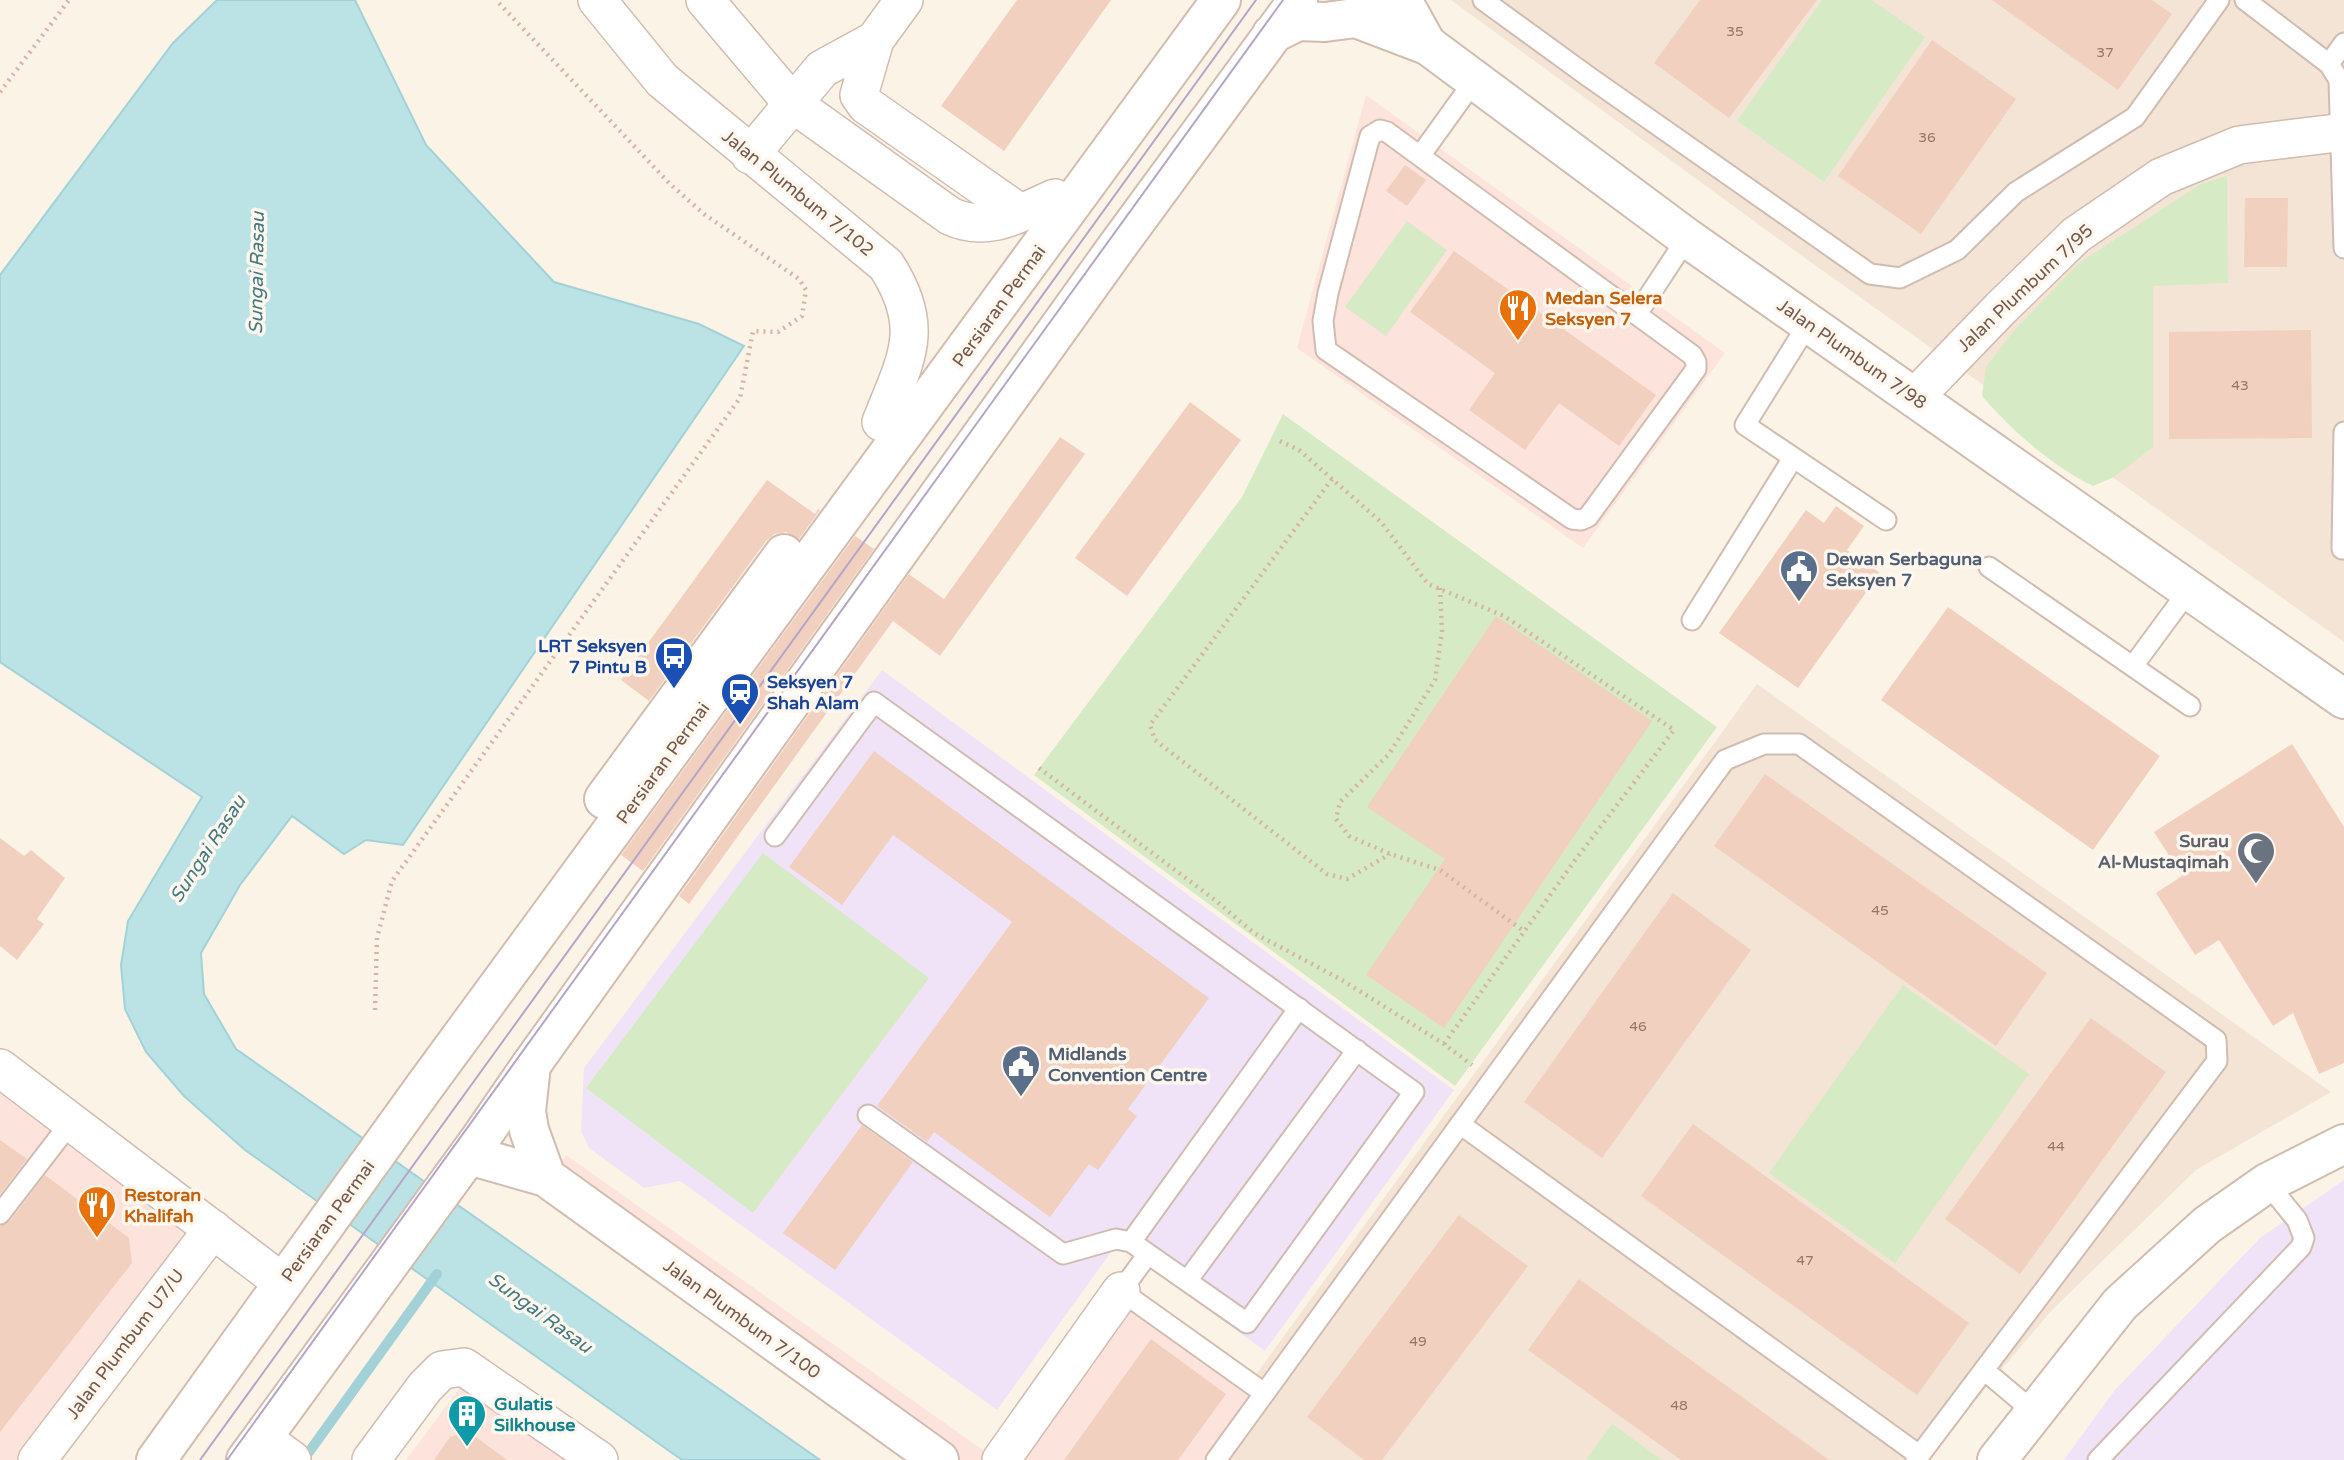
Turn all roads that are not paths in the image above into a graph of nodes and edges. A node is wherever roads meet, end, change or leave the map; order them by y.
1 (597, 0) edge
2 (628, 0) edge
3 (705, 0) edge
4 (904, 0) edge
5 (1221, 0) edge
6 (1247, 0) edge
7 (1298, 0) edge
8 (1367, 0) edge
9 (1402, 0) edge
10 (1483, 0) edge
11 (2219, 0) edge
12 (2245, 0) edge
13 (1272, 34) junction
14 (875, 40) junction
15 (2344, 43) edge
16 (1427, 45) junction
17 (2329, 64) junction
18 (662, 80) junction
19 (1474, 81) junction
20 (792, 103) junction
21 (2342, 132) edge
22 (750, 155) junction
23 (1420, 156) junction
24 (1063, 203) junction
25 (1020, 213) junction
26 (1687, 239) junction
27 (2344, 248) edge
28 (1637, 314) junction
29 (1808, 324) junction
30 (1914, 398) junction
31 (881, 422) junction
32 (2344, 432) edge
33 (1793, 458) junction
34 (1886, 520) dead end
35 (2344, 549) edge
36 (1989, 567) dead end
37 (2189, 590) junction
38 (1692, 620) dead end
39 (2133, 666) junction
40 (2344, 699) edge
41 (2190, 706) dead end
42 (775, 836) dead end
43 (1299, 1008) junction
44 (1357, 1050) junction
45 (531, 1065) junction
46 (0, 1068) edge
47 (422, 1090) junction
48 (868, 1115) dead end
49 (71, 1122) junction
50 (1460, 1124) junction
51 (2344, 1144) edge
52 (464, 1161) junction
53 (547, 1177) junction
54 (2267, 1183) junction
55 (0, 1214) edge
56 (213, 1229) junction
57 (1131, 1242) junction
58 (1148, 1254) junction
59 (1187, 1281) junction
60 (283, 1283) junction
61 (1121, 1292) junction
62 (1984, 1370) junction
63 (1264, 1393) junction
64 (2034, 1412) junction
65 (267, 1453) edge
66 (1918, 1458) edge
67 (2002, 1458) edge
68 (37, 1460) edge
69 (156, 1460) edge
70 (371, 1460) edge
71 (599, 1460) edge
72 (939, 1460) edge
73 (1001, 1460) edge
74 (1216, 1460) edge
75 (2098, 1460) edge

1 - 18 street, Jalan Plumbum 7/102
2 - 18 street
3 - 20 street
4 - 14 street
5 - 24 main road, Persiaran Permai
6 - 24 main road
7 - 13 main road
8 - 16 main road, Jalan Plumbum 7/98
9 - 16 main road
10 - 11 lane
12 - 17 lane
13 - 16 main road
13 - 45 main road
14 - 20 street
14 - 25 street
15 - 17 lane
16 - 19 main road, Jalan Plumbum 7/98
17 - 21 lane
18 - 22 street, Jalan Plumbum 7/102
19 - 23 lane
19 - 26 main road, Jalan Plumbum 7/98
20 - 22 street
20 - 25 street
21 - 27 lane
21 - 30 street, Jalan Plumbum 7/95
22 - 31 street, Jalan Plumbum 7/102
23 - 28 lane
23 - 28 lane
24 - 25 street
24 - 31 main road
24 - 47 main road, Persiaran Permai
26 - 28 lane
26 - 29 main road, Jalan Plumbum 7/98
29 - 30 main road, Jalan Plumbum 7/98
29 - 33 lane
30 - 37 main road, Jalan Plumbum 7/98
31 - 47 main road
32 - 35 lane
33 - 34 lane
33 - 38 lane
36 - 39 lane
37 - 39 lane
37 - 40 main road, Jalan Plumbum 7/98
39 - 41 lane
42 - 43 lane
43 - 44 lane
43 - 57 lane
44 - 59 lane
44 - 59 lane
45 - 52 main road
45 - 53 main road
46 - 49 street
47 - 60 main road, Persiaran Permai
48 - 57 lane
49 - 55 lane
49 - 56 street
50 - 62 lane
50 - 63 lane
50 - 66 lane
51 - 54 main road
52 - 53 main road
52 - 65 main road
53 - 72 main road, Jalan Plumbum 7/100
54 - 64 main road
54 - 75 lane
56 - 60 street
56 - 68 street, Jalan Plumbum U7/U
57 - 58 lane
58 - 59 lane
58 - 61 lane
60 - 69 main road, Persiaran Permai
61 - 63 lane
61 - 73 street
62 - 64 lane
62 - 66 lane
63 - 74 lane
64 - 67 main road
70 - 71 street

